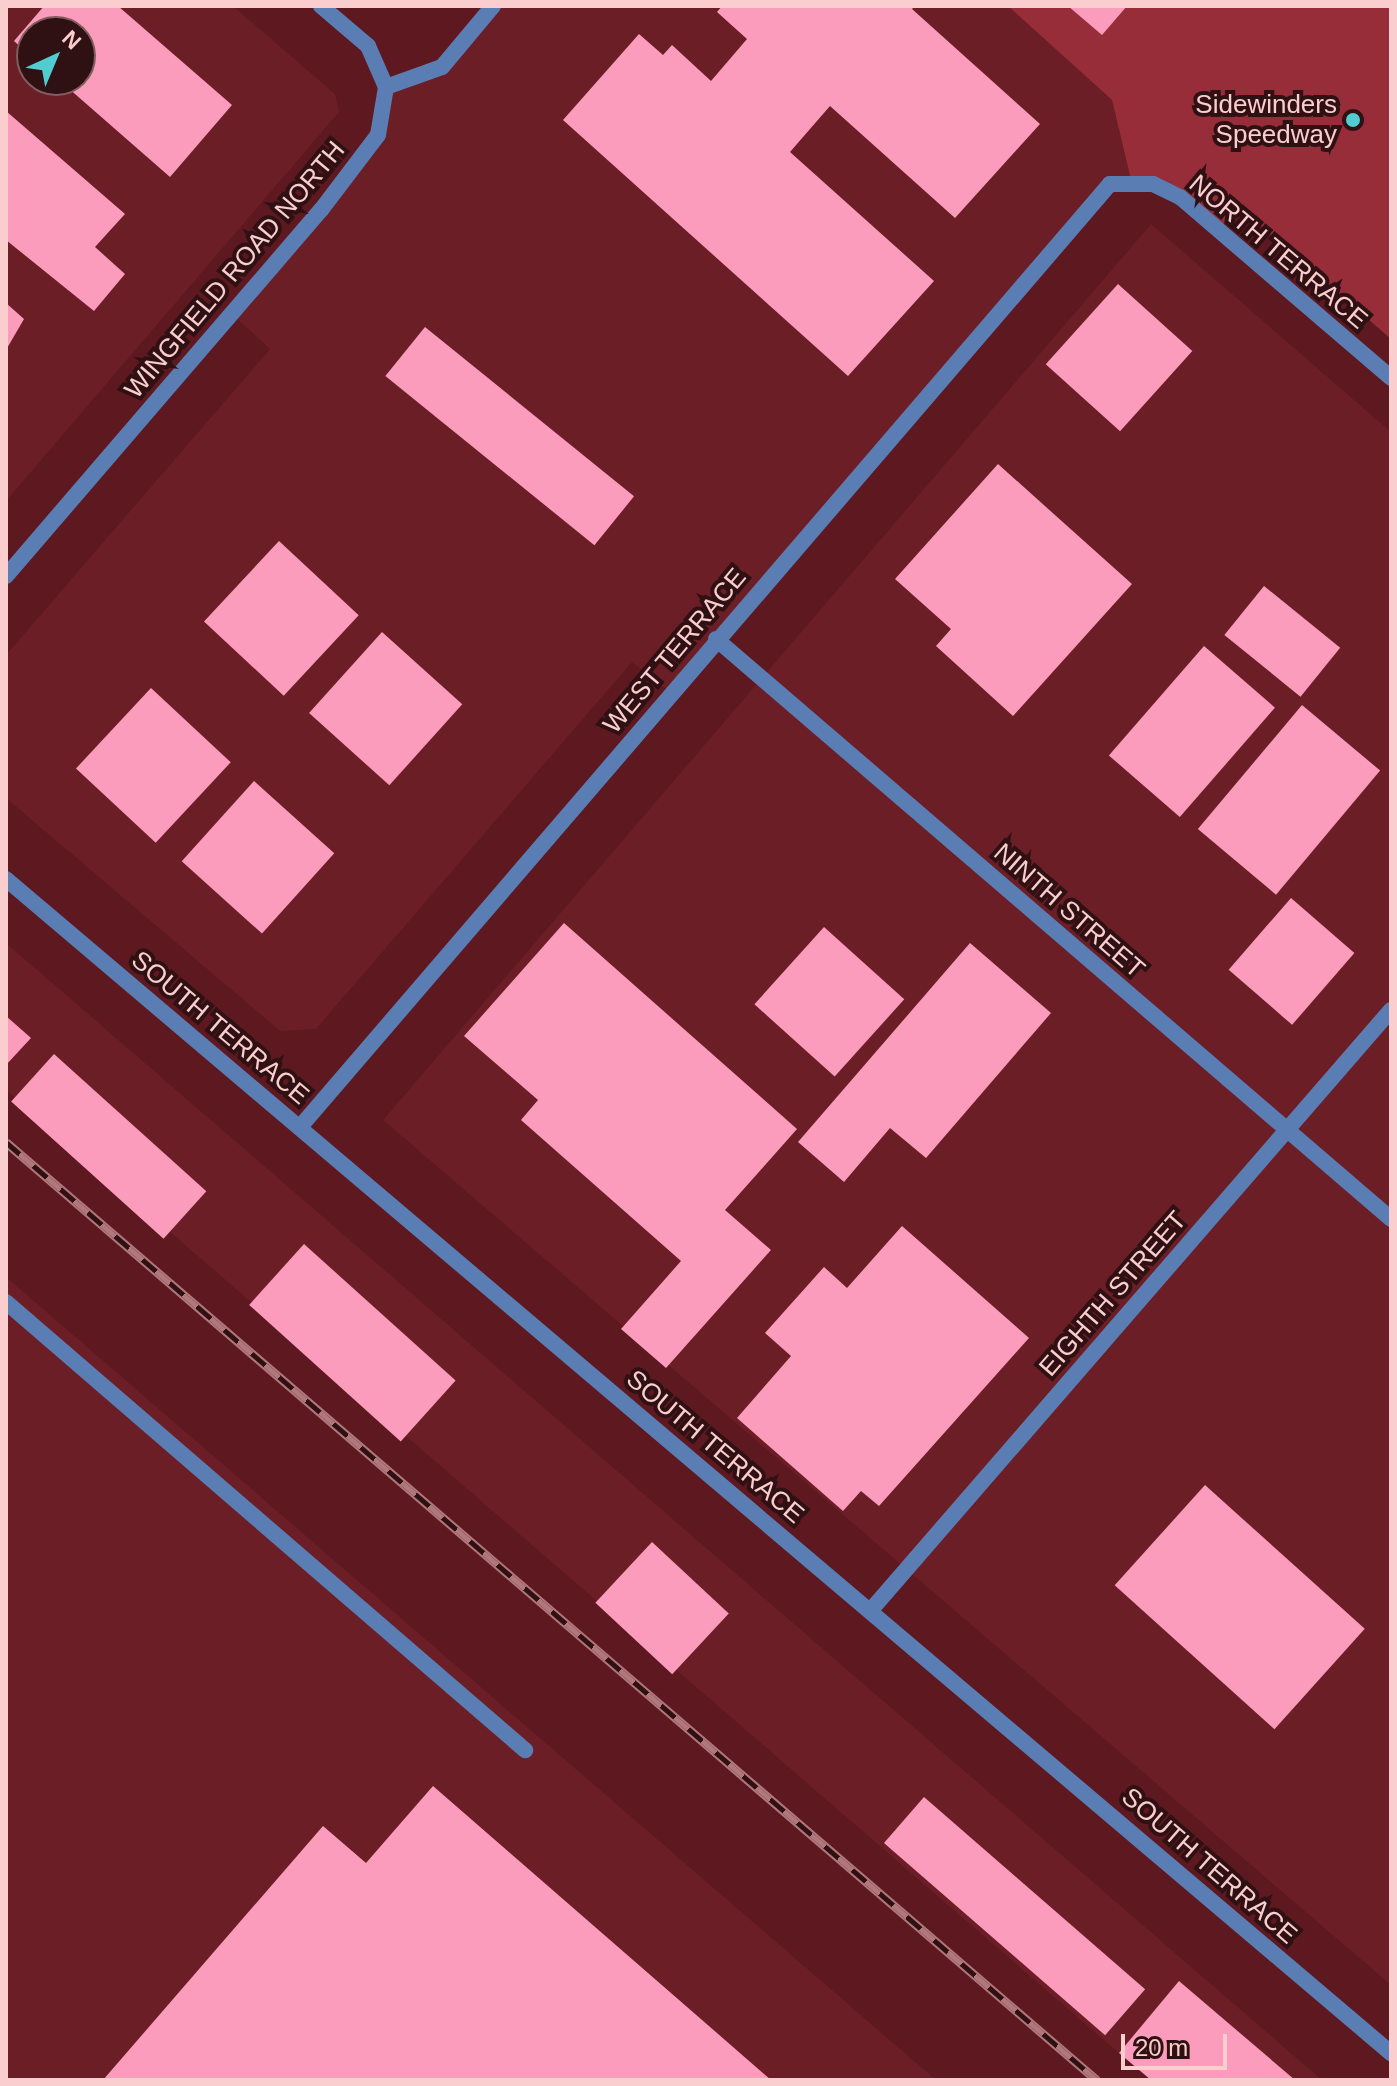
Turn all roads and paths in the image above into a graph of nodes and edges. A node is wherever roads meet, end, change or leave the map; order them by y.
1 (321, 6) edge
2 (493, 6) edge
3 (386, 87) junction
4 (1086, 206) joint
5 (1391, 378) edge
6 (6, 576) edge
7 (716, 639) junction
8 (6, 879) edge
9 (1391, 1010) edge
10 (300, 1127) junction
11 (1287, 1129) junction
12 (1391, 1219) edge
13 (6, 1302) edge
14 (871, 1610) junction
15 (525, 1750) dead end
16 (1391, 2053) edge

1 - 3 street
2 - 3 street
3 - 6 street, WINGFIELD ROAD NORTH
4 - 5 street, NORTH TERRACE
4 - 7 street, WEST TERRACE
7 - 10 street, WEST TERRACE
7 - 11 street, NINTH STREET
8 - 10 street, SOUTH TERRACE
9 - 11 street, EIGHTH STREET
10 - 14 street, SOUTH TERRACE
11 - 12 street, NINTH STREET
11 - 14 street, EIGHTH STREET
13 - 15 street
14 - 16 street, SOUTH TERRACE

